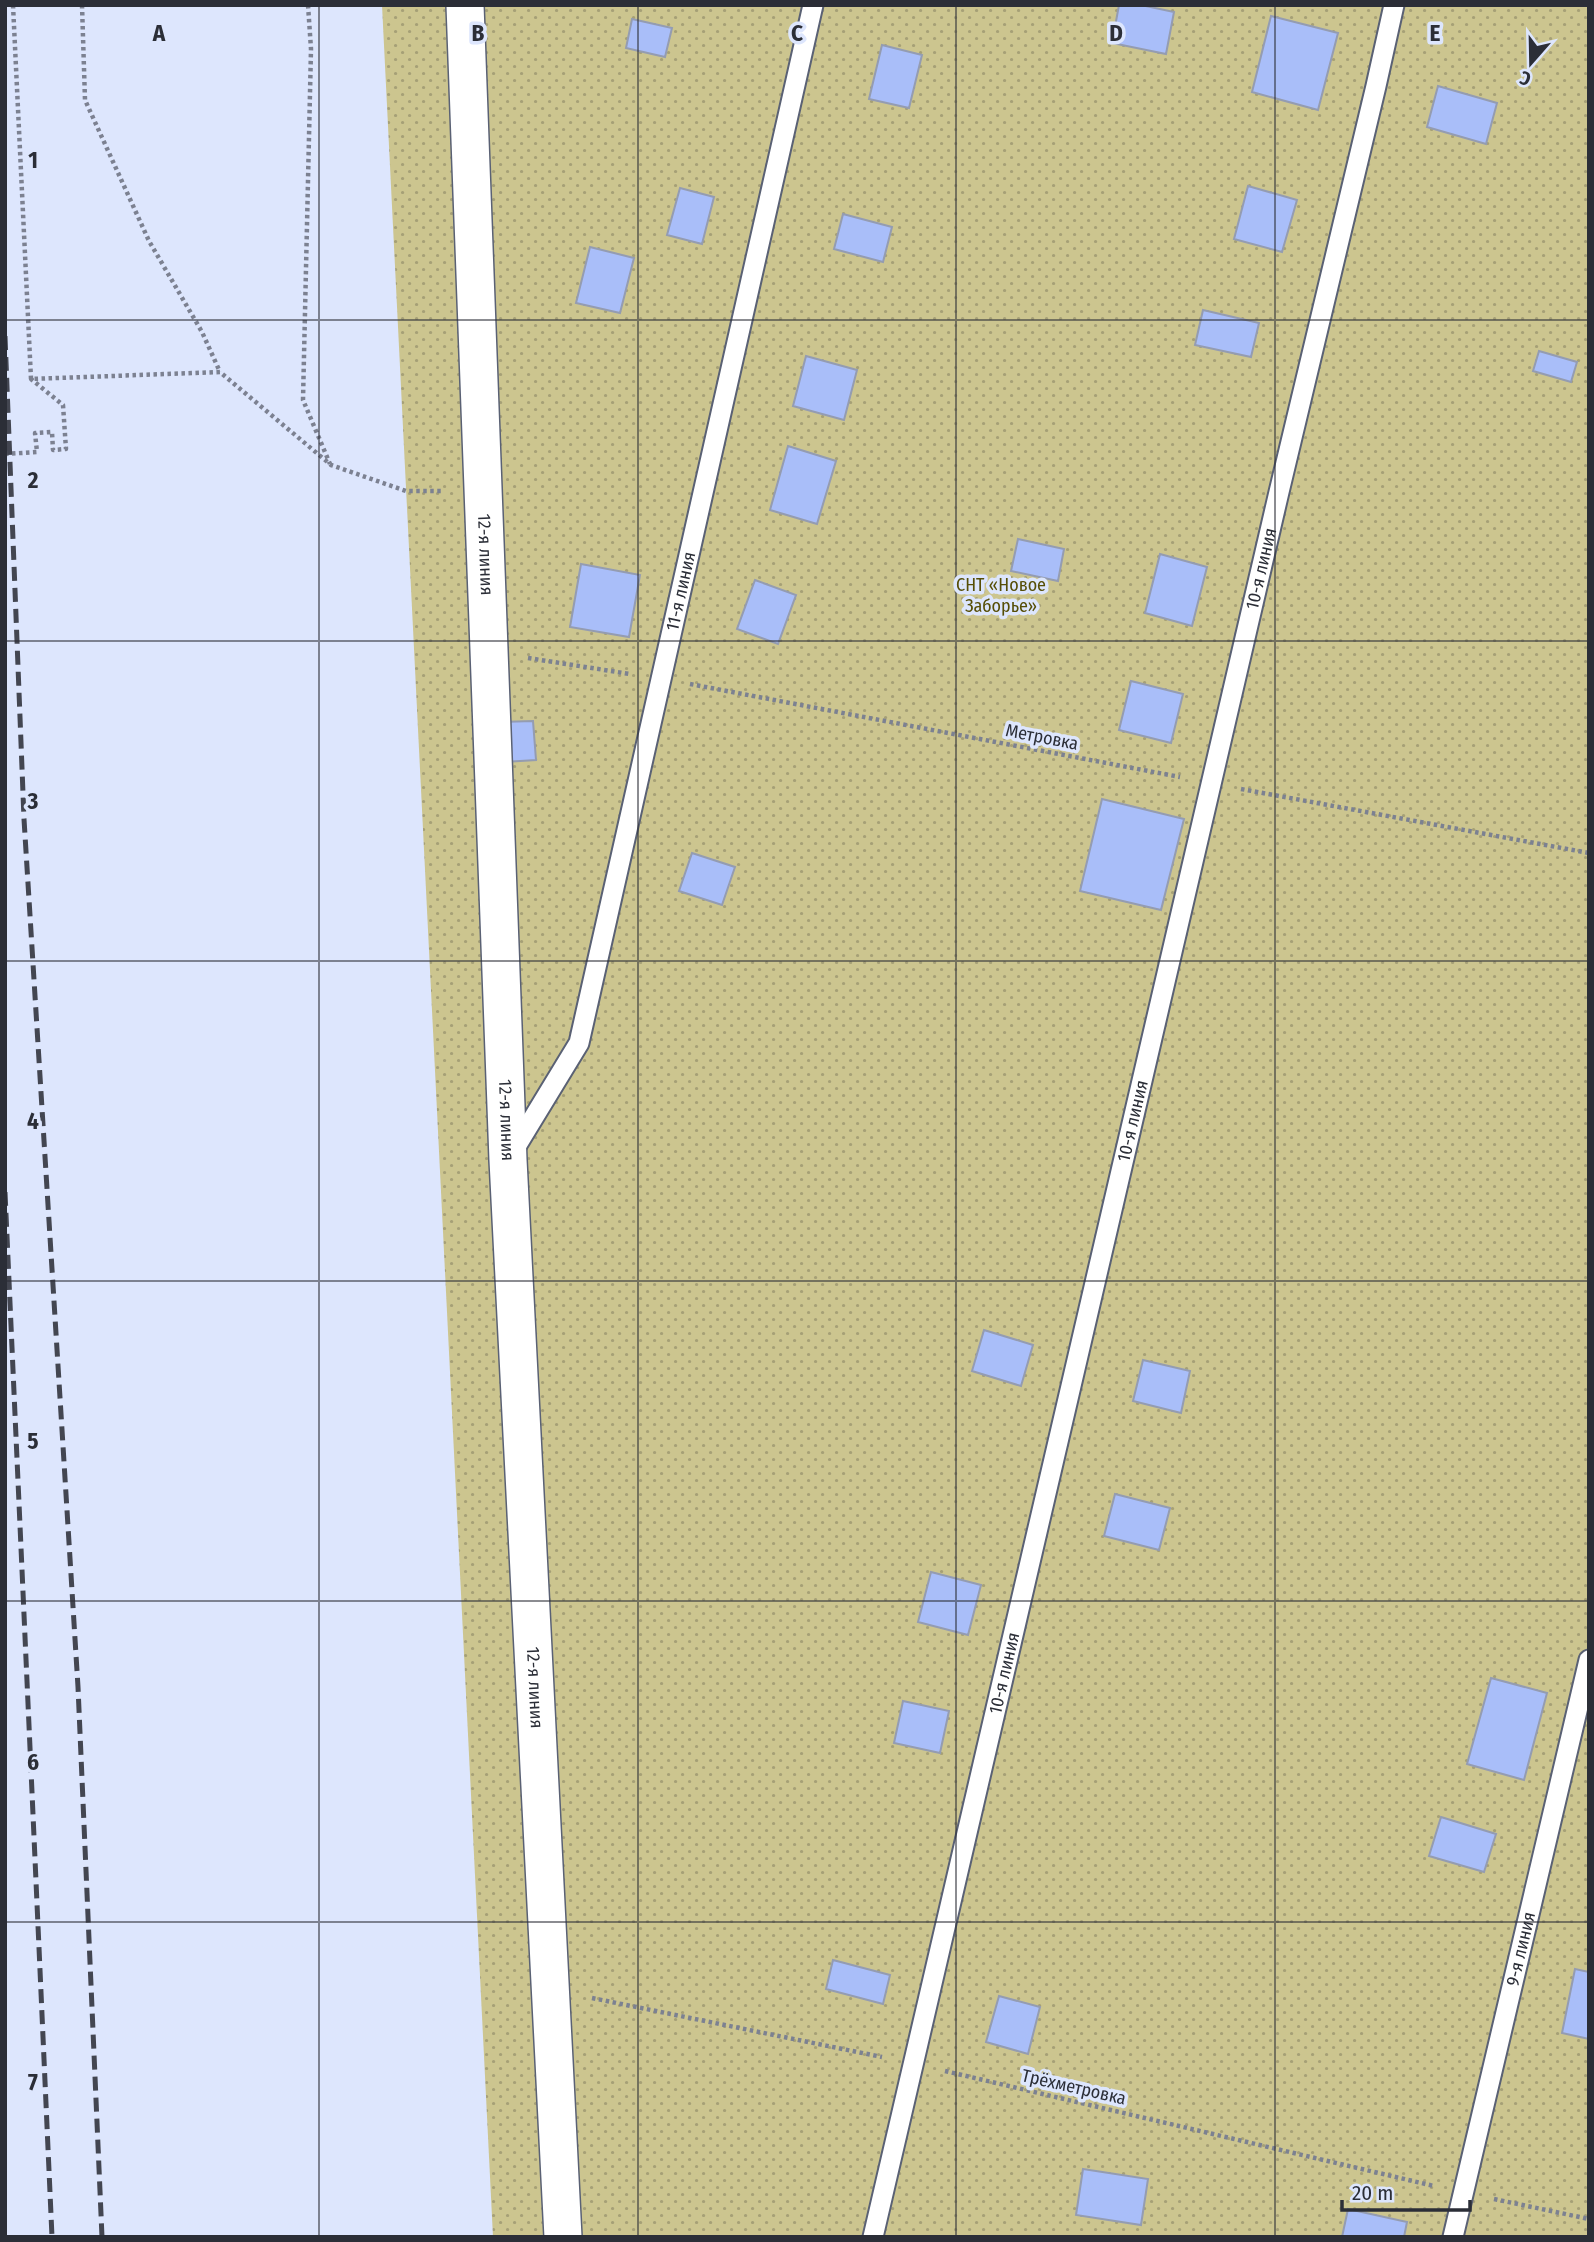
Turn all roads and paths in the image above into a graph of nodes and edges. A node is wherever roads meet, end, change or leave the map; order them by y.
1 (13, 5) edge
2 (82, 5) edge
3 (308, 5) edge
4 (465, 5) edge
5 (813, 5) edge
6 (1394, 5) edge
7 (220, 372) junction
8 (31, 379) junction
9 (5, 454) edge
10 (331, 465) junction
11 (483, 490) junction
12 (489, 652) junction
13 (661, 679) junction
14 (1211, 783) junction
15 (1589, 853) edge
16 (508, 1160) junction
17 (1589, 1660) edge
18 (550, 1989) junction
19 (915, 2064) junction
20 (1463, 2193) junction
21 (1589, 2219) edge
22 (563, 2237) edge
23 (873, 2237) edge
24 (1453, 2237) edge

1 - 8 path
2 - 7 path
3 - 10 path
4 - 11 street, 12-я линия
5 - 13 lane, 11-я линия
6 - 14 lane, 10-я линия
7 - 8 path
7 - 10 path
8 - 9 path
10 - 11 path
11 - 12 street, 12-я линия
12 - 13 path, Метровка
12 - 16 street, 12-я линия
13 - 14 path, Метровка
13 - 16 lane, 11-я линия
14 - 15 path, Метровка
14 - 19 lane, 10-я линия
16 - 18 street, 12-я линия
17 - 20 lane, 9-я линия
18 - 19 path, Трёхметровка
18 - 22 street, 12-я линия
19 - 20 path, Трёхметровка
19 - 23 lane, 10-я линия
20 - 21 path, Трёхметровка
20 - 24 lane, 9-я линия

